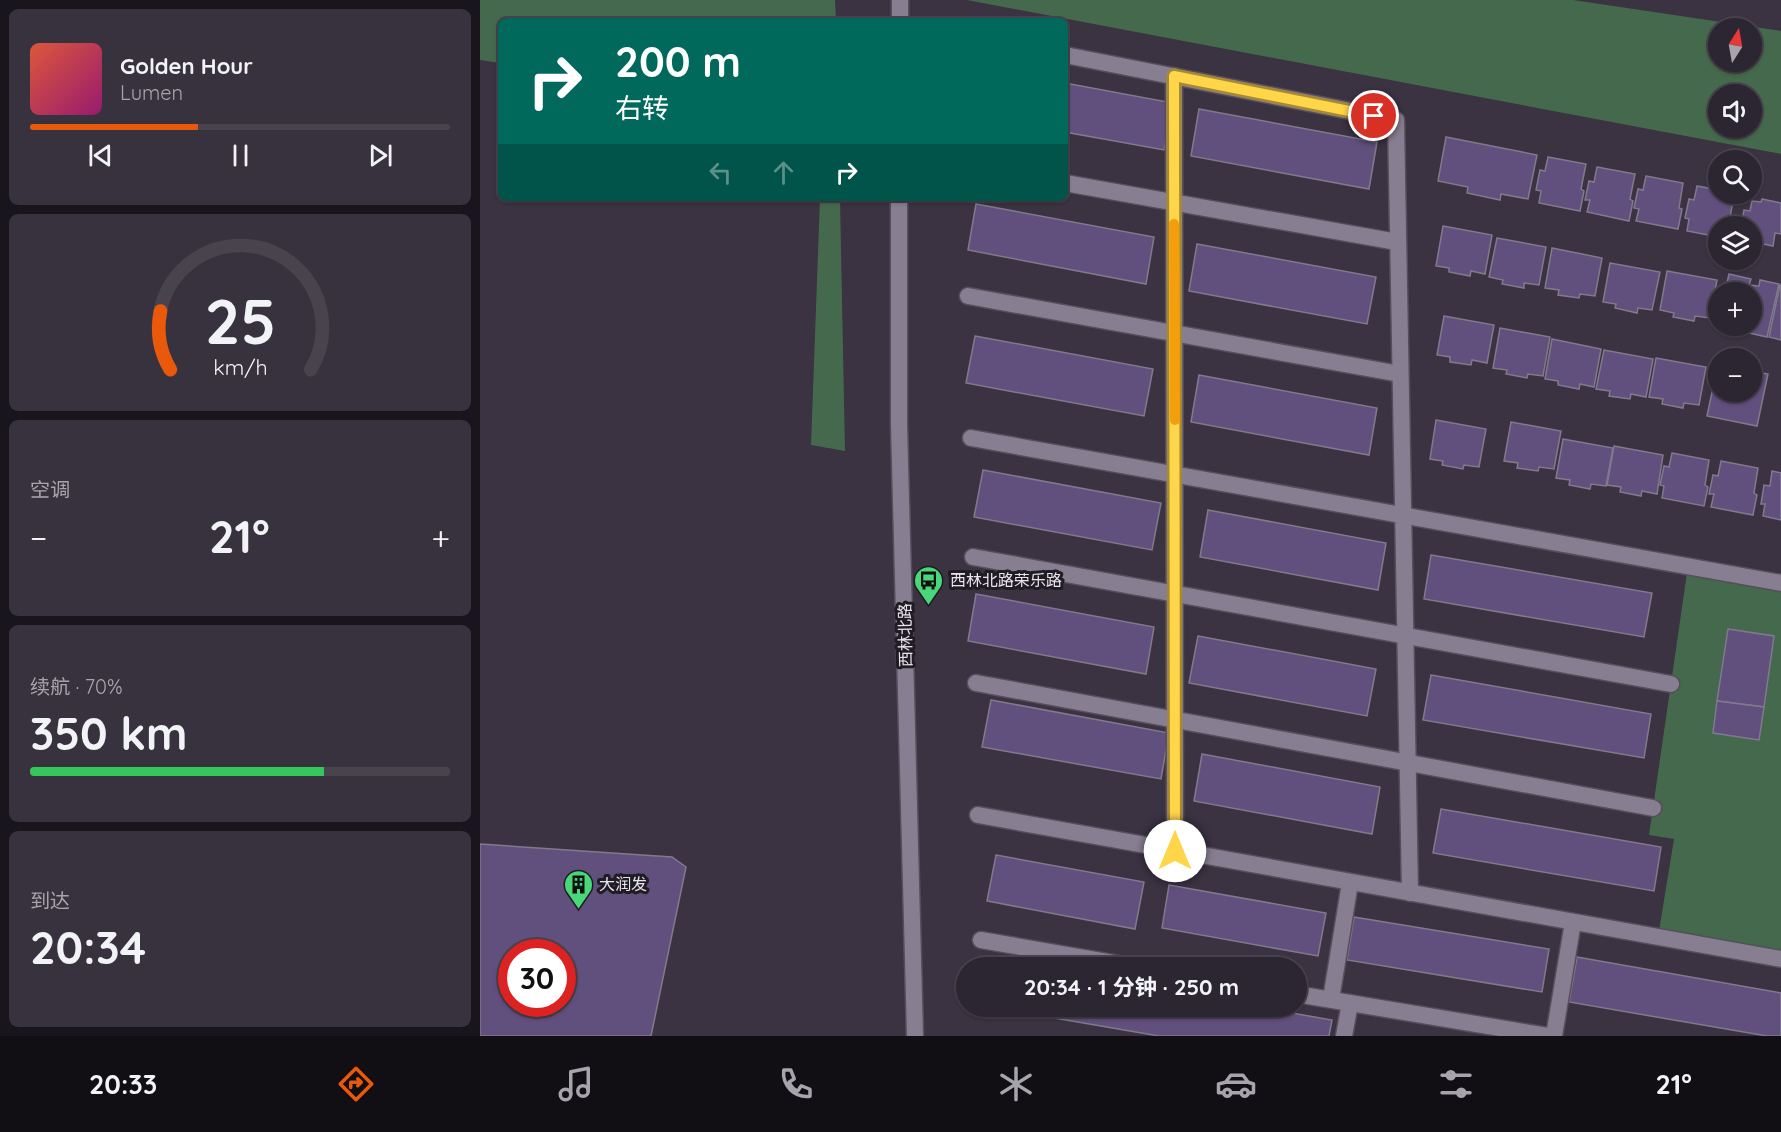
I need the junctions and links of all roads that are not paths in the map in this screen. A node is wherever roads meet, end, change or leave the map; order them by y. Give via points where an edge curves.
1 (900, 0) edge
2 (900, 18) edge
3 (1068, 57) edge
4 (1174, 76) junction
5 (1068, 184) edge
6 (900, 201) edge
7 (1174, 202) junction
8 (1397, 243) junction
9 (968, 296) dead end
10 (1175, 333) junction
11 (1400, 374) junction
12 (971, 438) dead end
13 (1175, 476) junction
14 (1403, 516) junction
15 (973, 557) dead end
16 (1781, 583) edge
17 (1175, 593) junction
18 (1405, 636) junction
19 (976, 683) dead end
20 (1671, 684) dead end
21 (1175, 722) junction
22 (1407, 764) junction
23 (1653, 808) dead end
24 (978, 815) dead end
25 (1175, 851) junction
26 (1350, 883) junction
27 (1410, 893) junction
28 (1574, 922) junction
29 (981, 940) dead end
30 (1079, 957) edge
31 (1781, 959) edge
32 (1307, 995) edge
33 (1331, 999) junction
34 (1350, 1003) junction
35 (915, 1036) edge
36 (1344, 1036) edge
37 (1548, 1036) edge
38 (1554, 1036) edge

1 - 2 street
3 - 4 street
4 - 7 street
4 - 8 street via 1396,120
5 - 7 street
6 - 35 street, 西林北路 via 899,424
7 - 8 street
7 - 10 street
8 - 11 street
9 - 10 street
10 - 11 street
10 - 13 street
11 - 14 street
12 - 13 street
13 - 14 street
13 - 17 street
14 - 16 street
14 - 18 street
15 - 17 street
17 - 18 street
17 - 21 street
18 - 20 street
18 - 22 street
19 - 21 street
21 - 22 street
21 - 25 street
22 - 23 street
22 - 27 street
24 - 25 street
25 - 26 street
26 - 27 street
26 - 33 street
27 - 28 street
28 - 31 street
28 - 38 street
29 - 30 street
32 - 33 street
33 - 34 street
34 - 36 street
34 - 37 street

